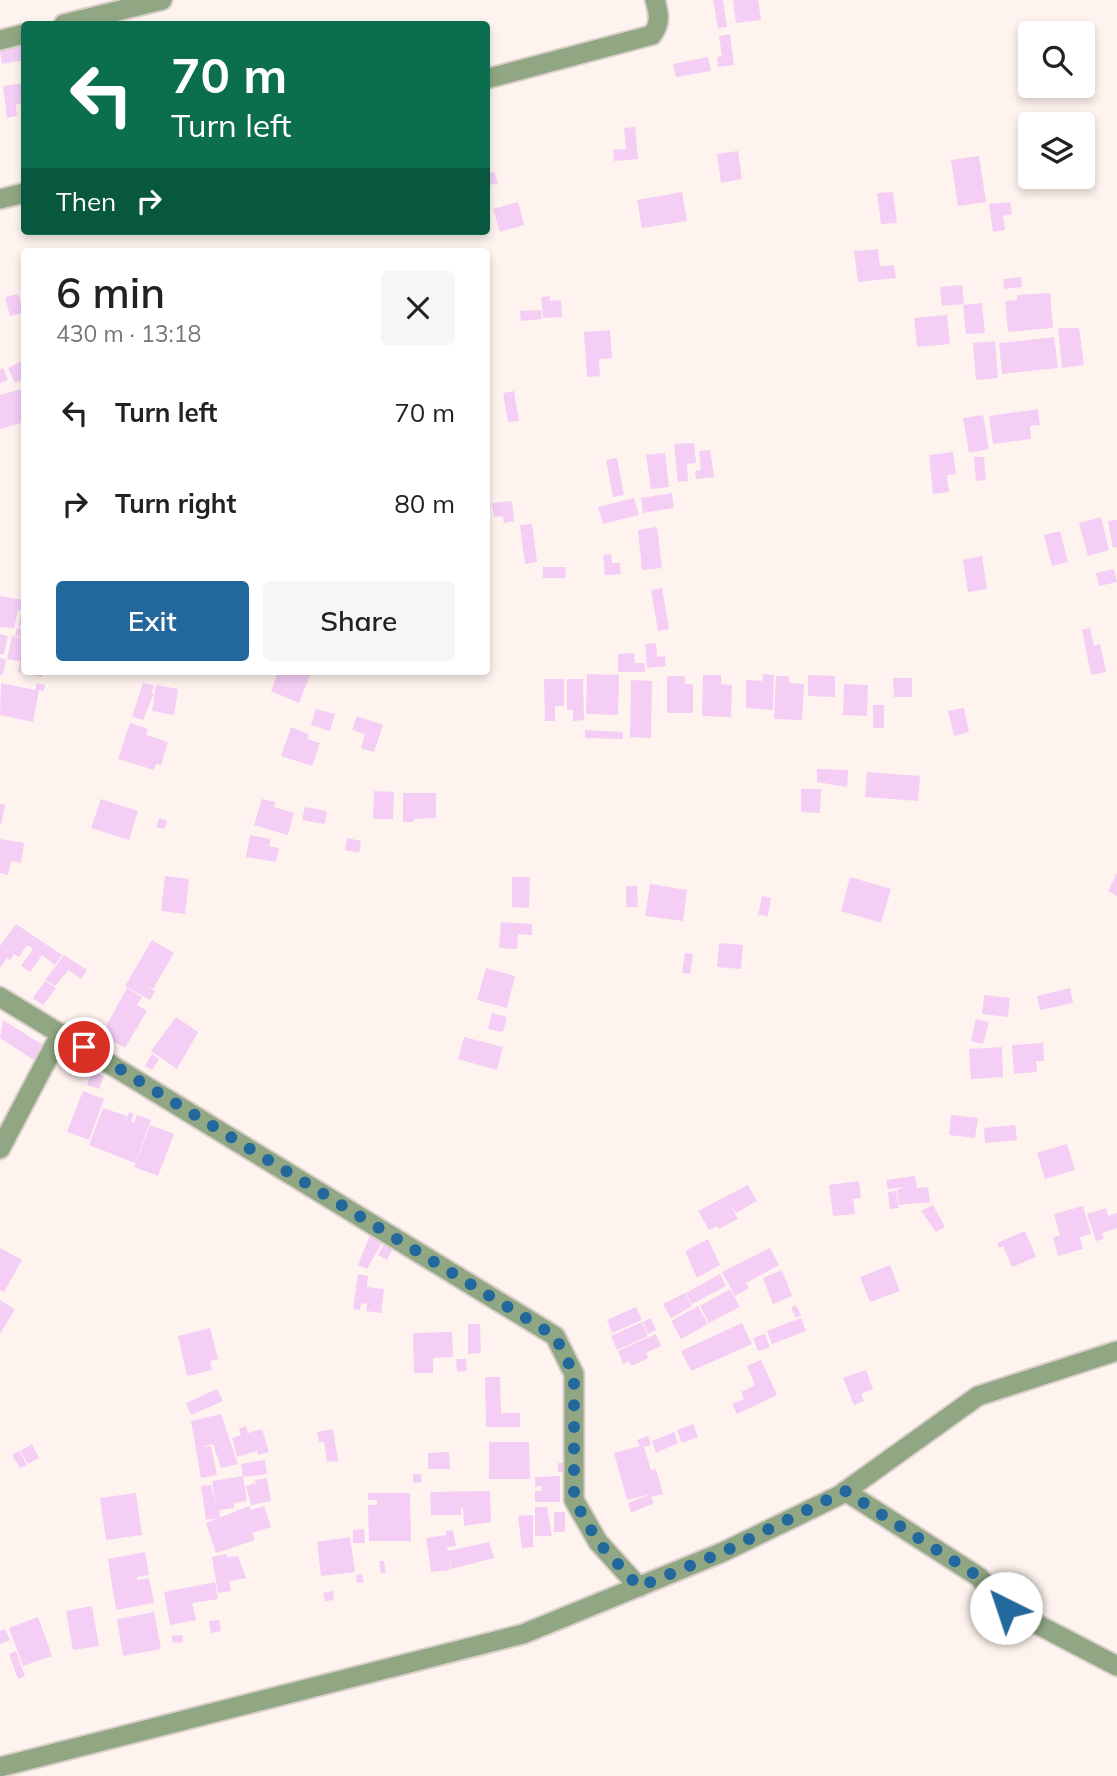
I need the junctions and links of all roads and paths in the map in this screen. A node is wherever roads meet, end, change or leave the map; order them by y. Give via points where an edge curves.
1 (162, 0) edge
2 (654, 0) edge
3 (76, 21) edge
4 (21, 35) edge
5 (0, 40) edge
6 (490, 78) edge
7 (21, 194) edge
8 (0, 199) edge
9 (0, 997) edge
10 (61, 1033) junction
11 (0, 1149) edge
12 (1117, 1351) edge
13 (845, 1491) junction
14 (639, 1587) junction
15 (1117, 1666) edge
16 (0, 1767) edge

1 - 3 street
2 - 6 street via 659,14 652,36
4 - 5 street
7 - 8 street
9 - 10 street
10 - 11 street
10 - 14 street via 555,1336 574,1374 574,1500 598,1542
12 - 13 street via 978,1396
13 - 14 street via 723,1552
13 - 15 street via 979,1577 1006,1608
14 - 16 street via 523,1634

